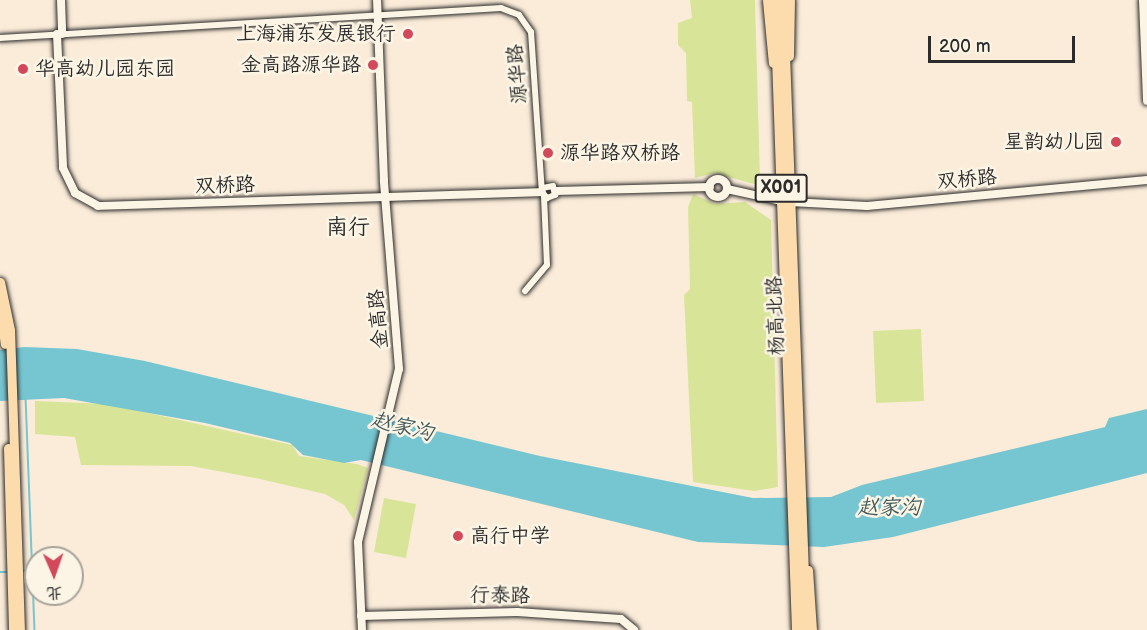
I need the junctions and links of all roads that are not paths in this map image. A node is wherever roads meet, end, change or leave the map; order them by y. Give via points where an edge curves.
1 (61, 0) edge
2 (377, 0) edge
3 (767, 0) edge
4 (1146, 1) edge
5 (781, 4) edge
6 (377, 14) junction
7 (59, 34) junction
8 (0, 38) edge
9 (782, 91) junction
10 (1147, 101) edge
11 (1147, 180) edge
12 (556, 191) junction
13 (543, 192) junction
14 (386, 197) junction
15 (786, 201) junction
16 (0, 282) edge
17 (525, 291) dead end
18 (0, 305) edge
19 (798, 532) junction
20 (14, 577) junction
21 (361, 616) junction
22 (13, 630) edge
23 (20, 630) edge
24 (362, 630) edge
25 (634, 630) edge
26 (792, 630) edge
27 (797, 630) edge
28 (806, 630) edge
29 (812, 630) edge

1 - 7 street, 双桥路
2 - 6 street, 金高路
3 - 9 main road, X001
4 - 10 street
5 - 9 highway, 杨高北路 / X001
5 - 9 main road, X001
6 - 7 street, 源华路
6 - 13 street, 源华路 via 490,7 510,10 526,22 533,43
6 - 14 street, 金高路
7 - 8 street, 源华路
7 - 14 street, 双桥路 via 63,168 75,192 89,203 109,207
9 - 15 highway, 杨高北路 / X001
11 - 15 street, 双桥路 via 867,206
12 - 13 street via 551,185
12 - 13 street via 552,198
12 - 15 street, 双桥路 via 710,187 720,180 727,189
13 - 14 street, 双桥路
13 - 17 street, 源华路 via 547,265
14 - 21 street, 金高路 via 399,352 395,400 360,530 357,566
15 - 19 highway, 杨高北路 / X001
16 - 20 main road via 10,330
18 - 20 main road
19 - 26 main road, X001
19 - 27 highway, 杨高北路 / X001
19 - 28 highway, 杨高北路 / X001
19 - 29 main road, X001
20 - 22 main road
20 - 23 main road
21 - 24 street, 金高路
21 - 25 street, 行泰路 via 538,613 621,619

